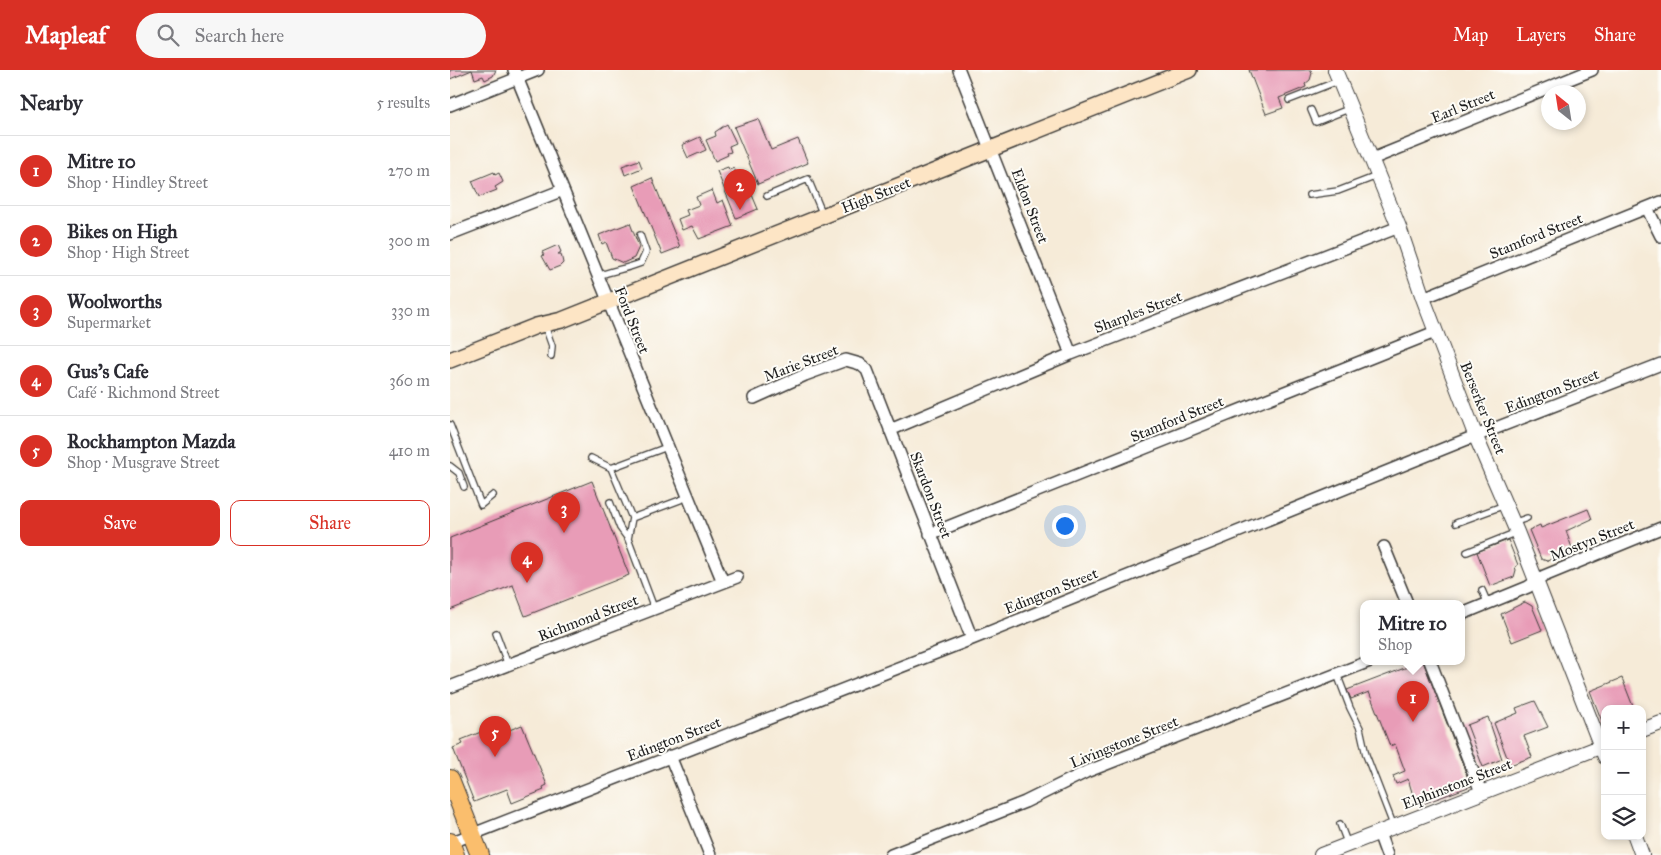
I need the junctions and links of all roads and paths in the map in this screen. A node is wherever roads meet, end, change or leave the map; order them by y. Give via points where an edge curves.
1 (538, 70) edge
2 (959, 70) edge
3 (1189, 70) edge
4 (1592, 70) edge
5 (516, 74) edge
6 (1337, 75) edge
7 (1289, 100) dead end
8 (450, 104) edge
9 (1351, 108) junction
10 (1311, 110) dead end
11 (991, 149) junction
12 (1372, 159) junction
13 (1379, 175) junction
14 (563, 190) junction
15 (1309, 195) dead end
16 (767, 196) dead end
17 (1661, 202) edge
18 (1648, 208) junction
19 (824, 215) junction
20 (1399, 227) junction
21 (450, 234) edge
22 (640, 235) dead end
23 (1661, 236) edge
24 (598, 276) junction
25 (1423, 298) junction
26 (608, 301) junction
27 (546, 327) junction
28 (1435, 332) junction
29 (1071, 354) junction
30 (551, 356) dead end
31 (450, 360) edge
32 (860, 364) joint
33 (1661, 364) edge
34 (450, 369) edge
35 (754, 398) dead end
36 (450, 428) edge
37 (890, 430) junction
38 (1476, 436) junction
39 (667, 447) junction
40 (591, 458) dead end
41 (450, 466) edge
42 (611, 468) junction
43 (471, 478) junction
44 (493, 495) dead end
45 (688, 497) junction
46 (610, 502) dead end
47 (1506, 505) junction
48 (632, 518) junction
49 (1527, 518) dead end
50 (1456, 523) dead end
51 (1515, 528) junction
52 (1661, 528) edge
53 (930, 534) junction
54 (628, 539) junction
55 (1384, 547) dead end
56 (1467, 552) dead end
57 (737, 577) dead end
58 (1536, 581) junction
59 (723, 582) junction
60 (1482, 590) dead end
61 (1406, 600) edge
62 (1488, 604) junction
63 (654, 608) junction
64 (1465, 613) edge
65 (496, 632) dead end
66 (972, 639) junction
67 (508, 665) junction
68 (1360, 665) edge
69 (1432, 665) edge
70 (1337, 674) junction
71 (450, 686) edge
72 (1661, 723) edge
73 (1646, 729) edge
74 (1601, 745) edge
75 (1601, 751) edge
76 (670, 756) junction
77 (450, 779) edge
78 (1481, 792) junction
79 (1340, 824) dead end
80 (1394, 827) junction
81 (1378, 833) junction
82 (472, 834) junction
83 (1636, 840) edge
84 (450, 842) edge
85 (1348, 845) junction
86 (455, 855) edge
87 (480, 855) edge
88 (710, 855) edge
89 (891, 855) edge
90 (1321, 855) edge
91 (1387, 855) edge
92 (1642, 855) edge

1 - 5 street
2 - 11 street, Eldon Street
3 - 11 main road, High Street
4 - 12 street, Earl Street
5 - 8 street
5 - 14 street, Ford Street
6 - 7 lane
6 - 9 street, Berserker Street
9 - 10 lane via 1316,122
9 - 12 street, Berserker Street
11 - 19 main road, High Street
11 - 29 street, Eldon Street
12 - 13 street, Berserker Street
13 - 15 lane via 1338,191
13 - 20 street, Berserker Street
14 - 21 street
14 - 24 street, Ford Street
16 - 19 lane via 808,179
17 - 18 street, Stamford Street
18 - 23 street
18 - 25 street, Stamford Street
19 - 26 main road, High Street
20 - 25 street, Berserker Street
20 - 29 street, Sharples Street
22 - 24 lane via 646,252 640,263
24 - 26 street, Ford Street
25 - 28 street, Berserker Street
26 - 27 main road, High Street
26 - 39 street, Ford Street
27 - 30 lane via 552,346
27 - 31 main road, High Street
27 - 34 main road, High Street
28 - 38 street, Berserker Street
28 - 53 street, Stamford Street
29 - 37 street, Sharples Street
32 - 35 street, Marie Street via 846,360
32 - 37 street, Skardon Street via 867,370
33 - 38 street, Edington Street
36 - 43 lane
37 - 53 street, Skardon Street
38 - 47 street, Berserker Street
38 - 66 street, Edington Street
39 - 42 lane
39 - 45 street, Ford Street
40 - 42 lane
41 - 43 lane via 459,473 464,486
42 - 48 lane
43 - 44 lane via 481,505
45 - 48 lane
45 - 59 street, Ford Street
46 - 54 lane
47 - 50 lane
47 - 51 street, Berserker Street
48 - 54 lane
49 - 51 lane
51 - 56 lane
51 - 58 street, Berserker Street
52 - 58 street, Mostyn Street
53 - 66 street, Skardon Street
54 - 63 lane
55 - 61 street
57 - 59 street, Richmond Street
58 - 62 street
58 - 74 street, Berserker Street
59 - 63 street, Richmond Street
60 - 62 lane
62 - 64 street
63 - 67 street, Richmond Street
65 - 67 lane
66 - 76 street, Edington Street
67 - 71 street, Richmond Street
68 - 70 street, Livingstone Street
69 - 78 street
70 - 80 lane via 1360,728 1366,755
70 - 89 street, Livingstone Street via 1086,772 1025,802
72 - 73 street
75 - 78 street, Elphinstone Street
76 - 82 street, Edington Street
76 - 88 street
77 - 82 main road
78 - 80 street, Elphinstone Street
79 - 85 lane
80 - 81 street, Elphinstone Street
81 - 85 street, Elphinstone Street
81 - 91 street
82 - 84 street, Edington Street
82 - 87 main road
83 - 92 street
84 - 86 main road
85 - 90 street, Elphinstone Street

